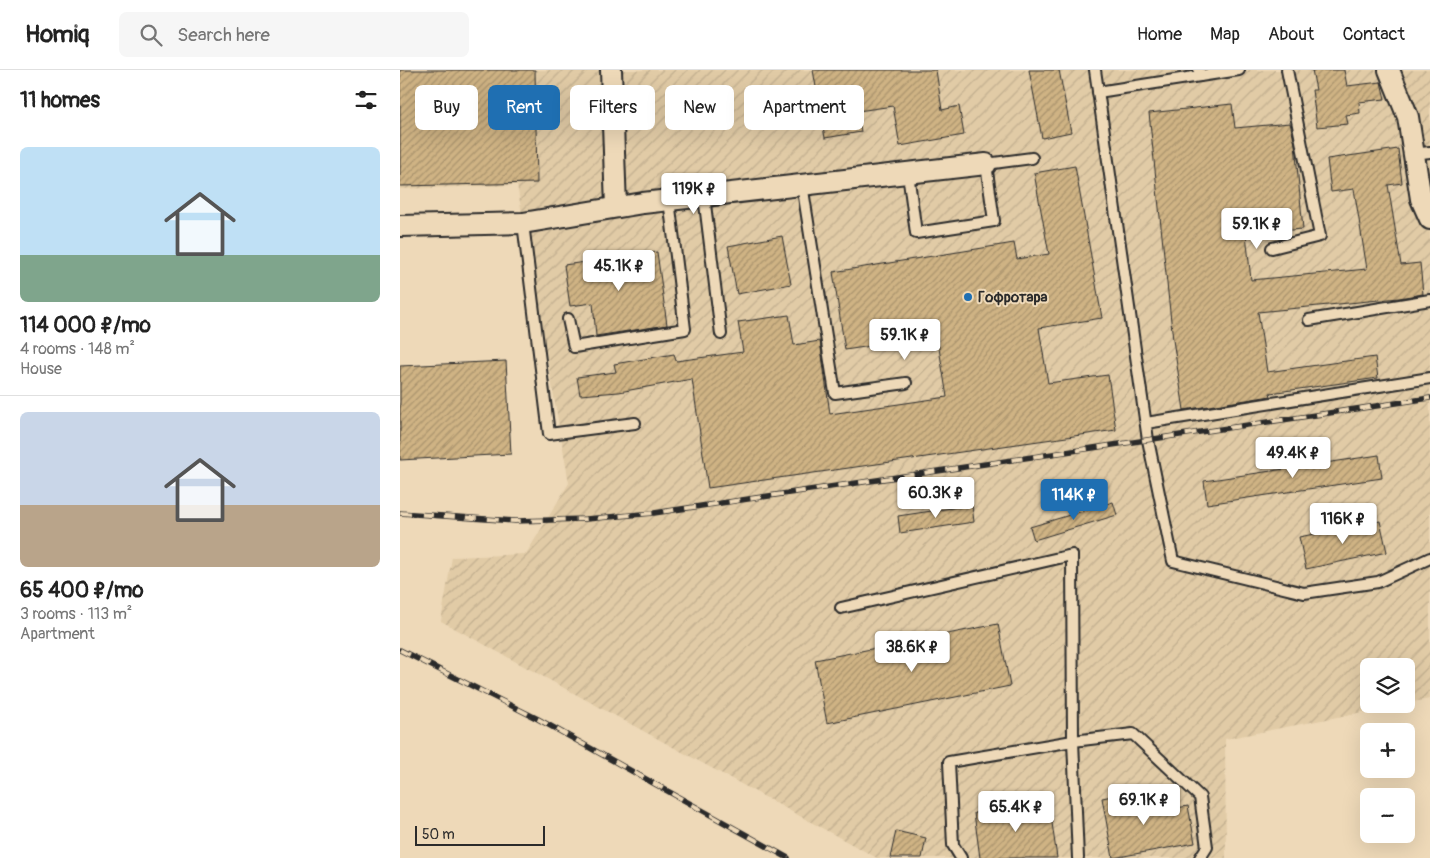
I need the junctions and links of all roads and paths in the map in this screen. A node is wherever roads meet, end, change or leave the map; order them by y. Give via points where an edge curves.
1 (611, 70) edge
2 (1095, 70) edge
3 (1239, 70) edge
4 (1286, 70) edge
5 (1389, 70) edge
6 (1199, 73) edge
7 (1098, 92) junction
8 (1422, 153) edge
9 (1032, 158) dead end
10 (986, 164) junction
11 (908, 172) junction
12 (802, 184) junction
13 (704, 196) junction
14 (669, 200) junction
15 (616, 207) junction
16 (1430, 219) edge
17 (524, 223) junction
18 (400, 226) edge
19 (1272, 248) dead end
20 (1430, 300) edge
21 (568, 318) dead end
22 (1309, 320) dead end
23 (721, 334) dead end
24 (1430, 378) edge
25 (906, 383) dead end
26 (635, 423) dead end
27 (1146, 423) junction
28 (1430, 558) edge
29 (841, 608) dead end
30 (1073, 741) junction
31 (960, 858) edge
32 (1078, 858) edge
33 (1200, 858) edge

1 - 15 street
2 - 7 lane
3 - 6 lane
4 - 19 lane via 1320,236
5 - 8 street
6 - 7 lane
7 - 27 lane
8 - 16 street via 1421,198
9 - 10 lane
10 - 11 street
10 - 11 lane via 994,221 916,233
11 - 12 street
12 - 13 street
12 - 25 lane via 835,393
13 - 14 street
13 - 23 lane
14 - 15 street
14 - 21 lane via 685,329 574,347
15 - 17 street
17 - 18 street
17 - 26 lane via 548,434
20 - 22 lane
24 - 27 lane
27 - 28 lane via 1173,561 1304,593 1378,582
29 - 30 lane via 1072,555
30 - 31 lane via 949,762 953,845
30 - 32 lane
30 - 33 lane via 1133,734 1200,797 1207,847

